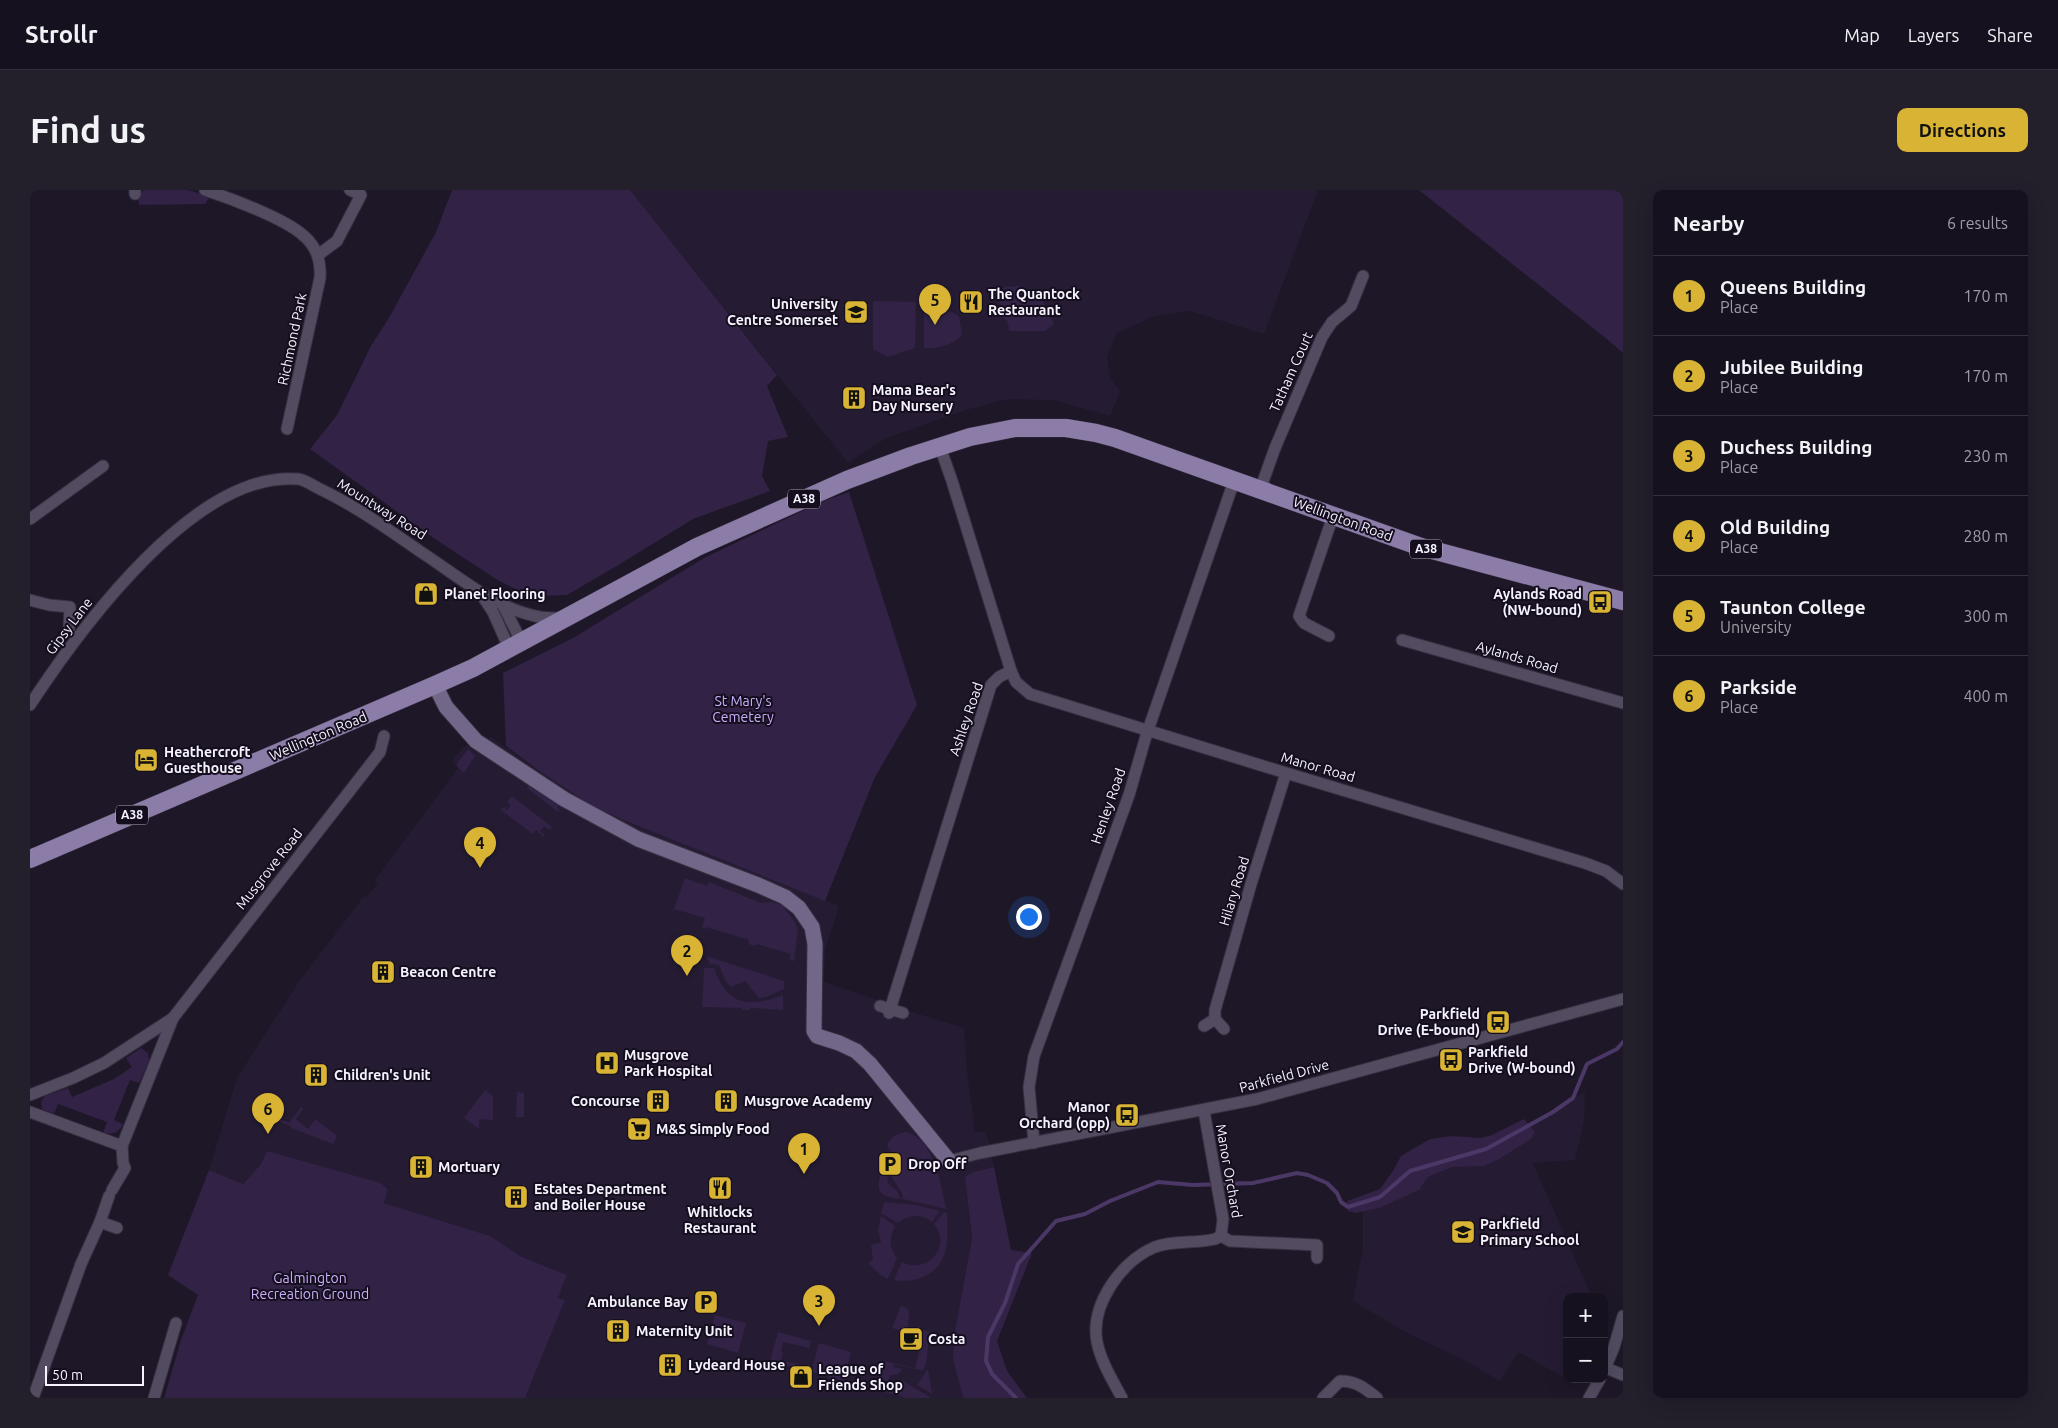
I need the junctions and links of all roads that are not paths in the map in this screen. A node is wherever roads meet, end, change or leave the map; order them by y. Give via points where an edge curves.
1 (205, 190) edge
2 (350, 190) edge
3 (318, 255) junction
4 (1364, 276) dead end
5 (288, 429) dead end
6 (940, 447) junction
7 (103, 466) dead end
8 (1234, 480) junction
9 (1260, 490) junction
10 (1333, 516) junction
11 (30, 519) edge
12 (116, 590) joint
13 (480, 592) junction
14 (30, 600) edge
15 (1623, 601) edge
16 (503, 605) junction
17 (563, 618) junction
18 (69, 628) dead end
19 (1329, 636) dead end
20 (1402, 640) dead end
21 (515, 644) junction
22 (1011, 672) junction
23 (435, 685) junction
24 (1623, 703) edge
25 (30, 705) edge
26 (1148, 731) junction
27 (384, 736) dead end
28 (1286, 773) junction
29 (30, 858) edge
30 (1623, 884) edge
31 (1623, 999) edge
32 (903, 1013) dead end
33 (173, 1018) junction
34 (1215, 1019) junction
35 (1204, 1026) dead end
36 (1224, 1029) dead end
37 (30, 1095) edge
38 (1204, 1111) junction
39 (30, 1112) edge
40 (1034, 1143) junction
41 (122, 1146) junction
42 (948, 1161) joint
43 (100, 1222) junction
44 (117, 1228) dead end
45 (1221, 1236) junction
46 (1317, 1258) dead end
47 (1623, 1316) edge
48 (176, 1323) dead end
49 (1608, 1360) edge
50 (1608, 1370) edge
51 (1623, 1375) edge
52 (1598, 1383) edge
53 (33, 1398) edge
54 (154, 1398) edge
55 (1122, 1398) edge
56 (1323, 1398) edge
57 (1377, 1398) edge
58 (1590, 1398) edge

1 - 3 street via 282,221 305,236
2 - 3 street via 361,195 337,241
3 - 5 street, Richmond Park via 320,278
4 - 9 street, Tatham Court via 1351,306 1332,322 1322,337
6 - 8 main road, Wellington Road / A38 via 1015,428 1066,428 1115,438
6 - 17 main road, A38 via 847,480 698,546
6 - 22 street
7 - 11 street
8 - 9 main road, Wellington Road / A38
8 - 26 street, Henley Road
9 - 10 main road, Wellington Road / A38
10 - 15 main road, Wellington Road / A38 via 1421,547
10 - 19 street via 1299,616
12 - 13 street, Mountway Road via 177,530 213,503 262,483 300,480 351,504
12 - 25 street, Gipsy Lane
13 - 16 street, Mountway Road
13 - 21 street, Mountway Road
14 - 18 street via 49,606 70,607
16 - 17 street, Mountway Road via 539,617
16 - 21 street
17 - 21 main road, A38
20 - 24 street, Aylands Road
21 - 23 main road, A38
22 - 26 street, Manor Road via 1016,682 1030,694
22 - 32 street, Ashley Road via 991,685 886,1009
23 - 29 main road, Wellington Road / A38
23 - 42 street via 446,708 476,741 564,799 638,839 758,885 785,897 799,908 812,927 815,944 814,1031 821,1038 856,1051 870,1064
26 - 28 street, Manor Road
26 - 40 street, Henley Road via 1123,812 1034,1056 1029,1087
27 - 33 street, Musgrove Road via 380,752
28 - 30 street, Manor Road via 1585,863 1606,871
28 - 34 street, Hilary Road via 1251,884
31 - 38 street, Parkfield Drive
33 - 37 street, Musgrove Road via 104,1063
33 - 41 street, Musgrove Road
34 - 35 street
34 - 36 street
38 - 40 street, Parkfield Drive
38 - 45 street, Manor Orchard via 1223,1219
39 - 41 street
40 - 42 street, Parkfield Drive
41 - 43 street, Musgrove Road via 125,1168
43 - 44 street
43 - 53 street, Musgrove Road
45 - 46 street, Manor Orchard via 1236,1242 1317,1245
45 - 55 street, Manor Orchard via 1206,1242 1167,1244 1144,1252 1124,1269 1107,1293 1098,1318 1097,1342
47 - 49 street
48 - 54 street
50 - 51 street
52 - 58 street
56 - 57 street via 1340,1381 1349,1381 1363,1386

